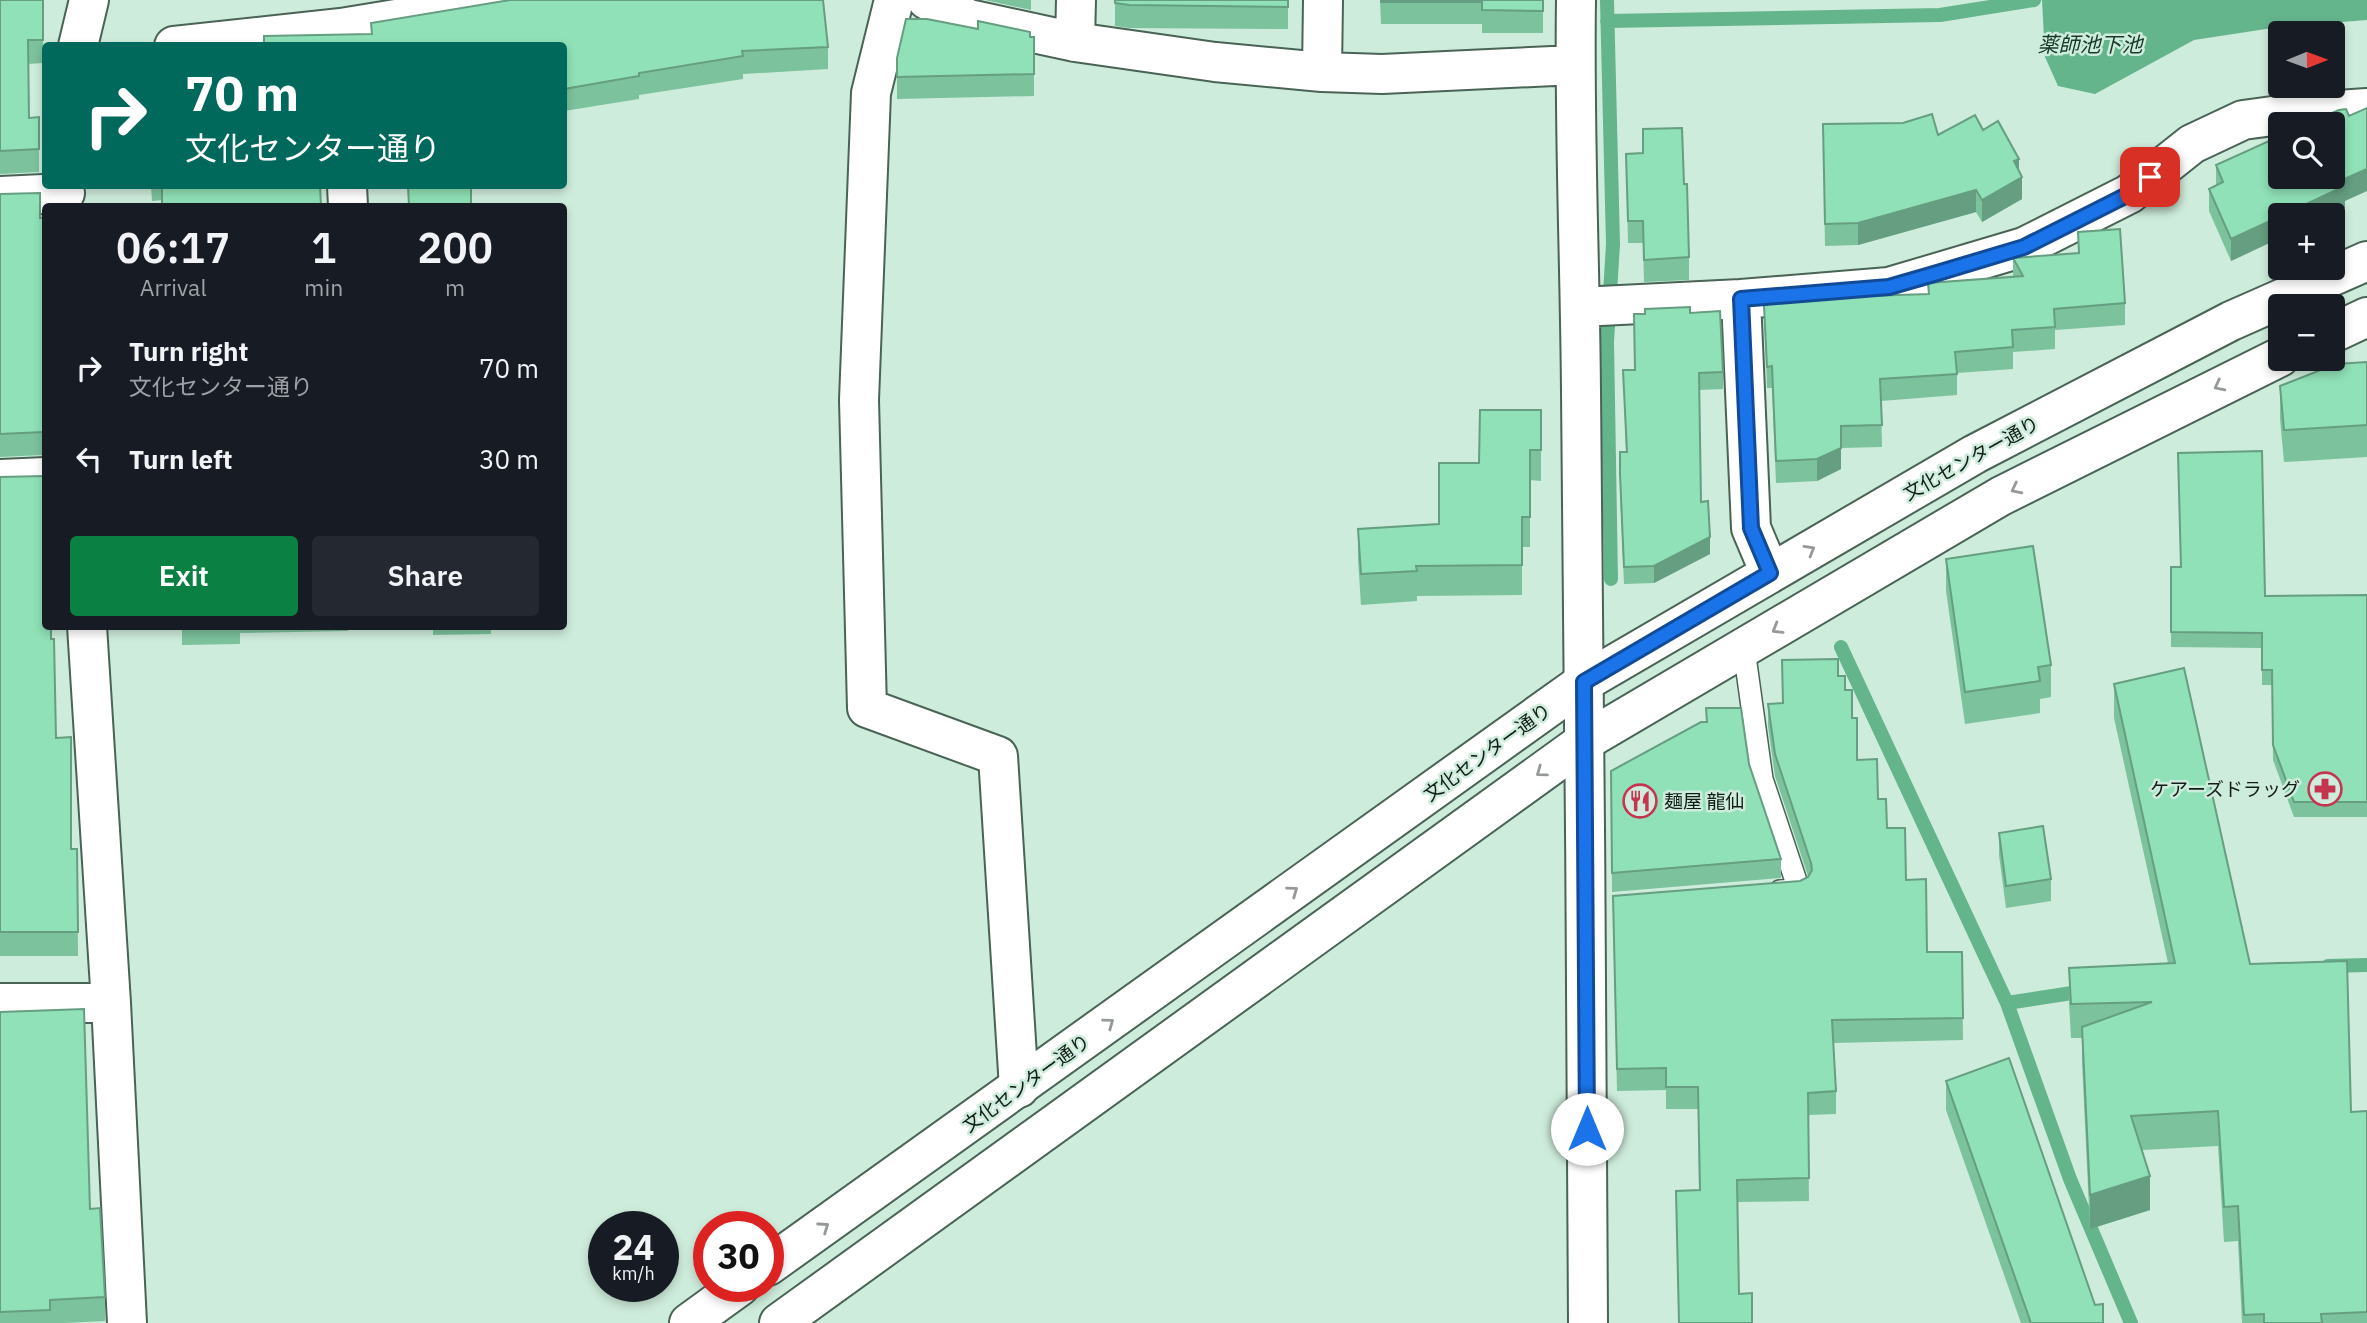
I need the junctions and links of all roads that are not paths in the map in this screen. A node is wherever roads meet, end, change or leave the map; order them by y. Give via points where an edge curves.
1 (89, 0) edge
2 (512, 0) edge
3 (894, 0) edge
4 (927, 0) edge
5 (1076, 0) edge
6 (1323, 0) edge
7 (1576, 0) edge
8 (341, 37) edge
9 (79, 42) edge
10 (248, 42) edge
11 (1075, 42) junction
12 (1574, 65) junction
13 (1322, 72) junction
14 (2367, 108) edge
15 (65, 195) edge
16 (0, 196) edge
17 (2367, 261) edge
18 (1741, 299) junction
19 (1602, 306) junction
20 (2367, 317) edge
21 (2345, 327) edge
22 (2268, 363) edge
23 (42, 477) edge
24 (0, 479) edge
25 (1770, 573) junction
26 (87, 630) edge
27 (1744, 649) junction
28 (1584, 682) junction
29 (1585, 741) junction
30 (1759, 893) edge
31 (0, 1003) edge
32 (111, 1003) junction
33 (1019, 1088) junction
34 (784, 1255) edge
35 (718, 1302) edge
36 (127, 1323) edge
37 (689, 1323) edge
38 (779, 1323) edge
39 (1588, 1323) edge

1 - 9 street
2 - 8 street
3 - 33 street via 871,93 859,400 867,708 998,757
4 - 11 street via 969,19
5 - 11 street
6 - 13 street
7 - 12 street
8 - 10 street
11 - 13 street
12 - 13 street via 1382,74
12 - 19 street
14 - 18 street via 2243,120 2192,144 2129,194 2024,247 1889,287
15 - 16 street
25 -> 17 street, 文化センター通り via 1975,454 2231,321
18 - 19 street
18 - 25 street via 1751,528
19 - 28 street
20 - 21 street
22 -> 27 street via 2001,496
23 - 24 street
25 - 28 street, 文化センター通り
26 - 32 street
27 - 29 street
27 - 30 lane via 1762,779 1799,890
28 - 29 street
33 -> 28 street, 文化センター通り
29 -> 38 street
29 - 39 street via 1593,907
31 - 32 street
32 - 36 street
34 -> 33 street, 文化センター通り
35 - 37 street

